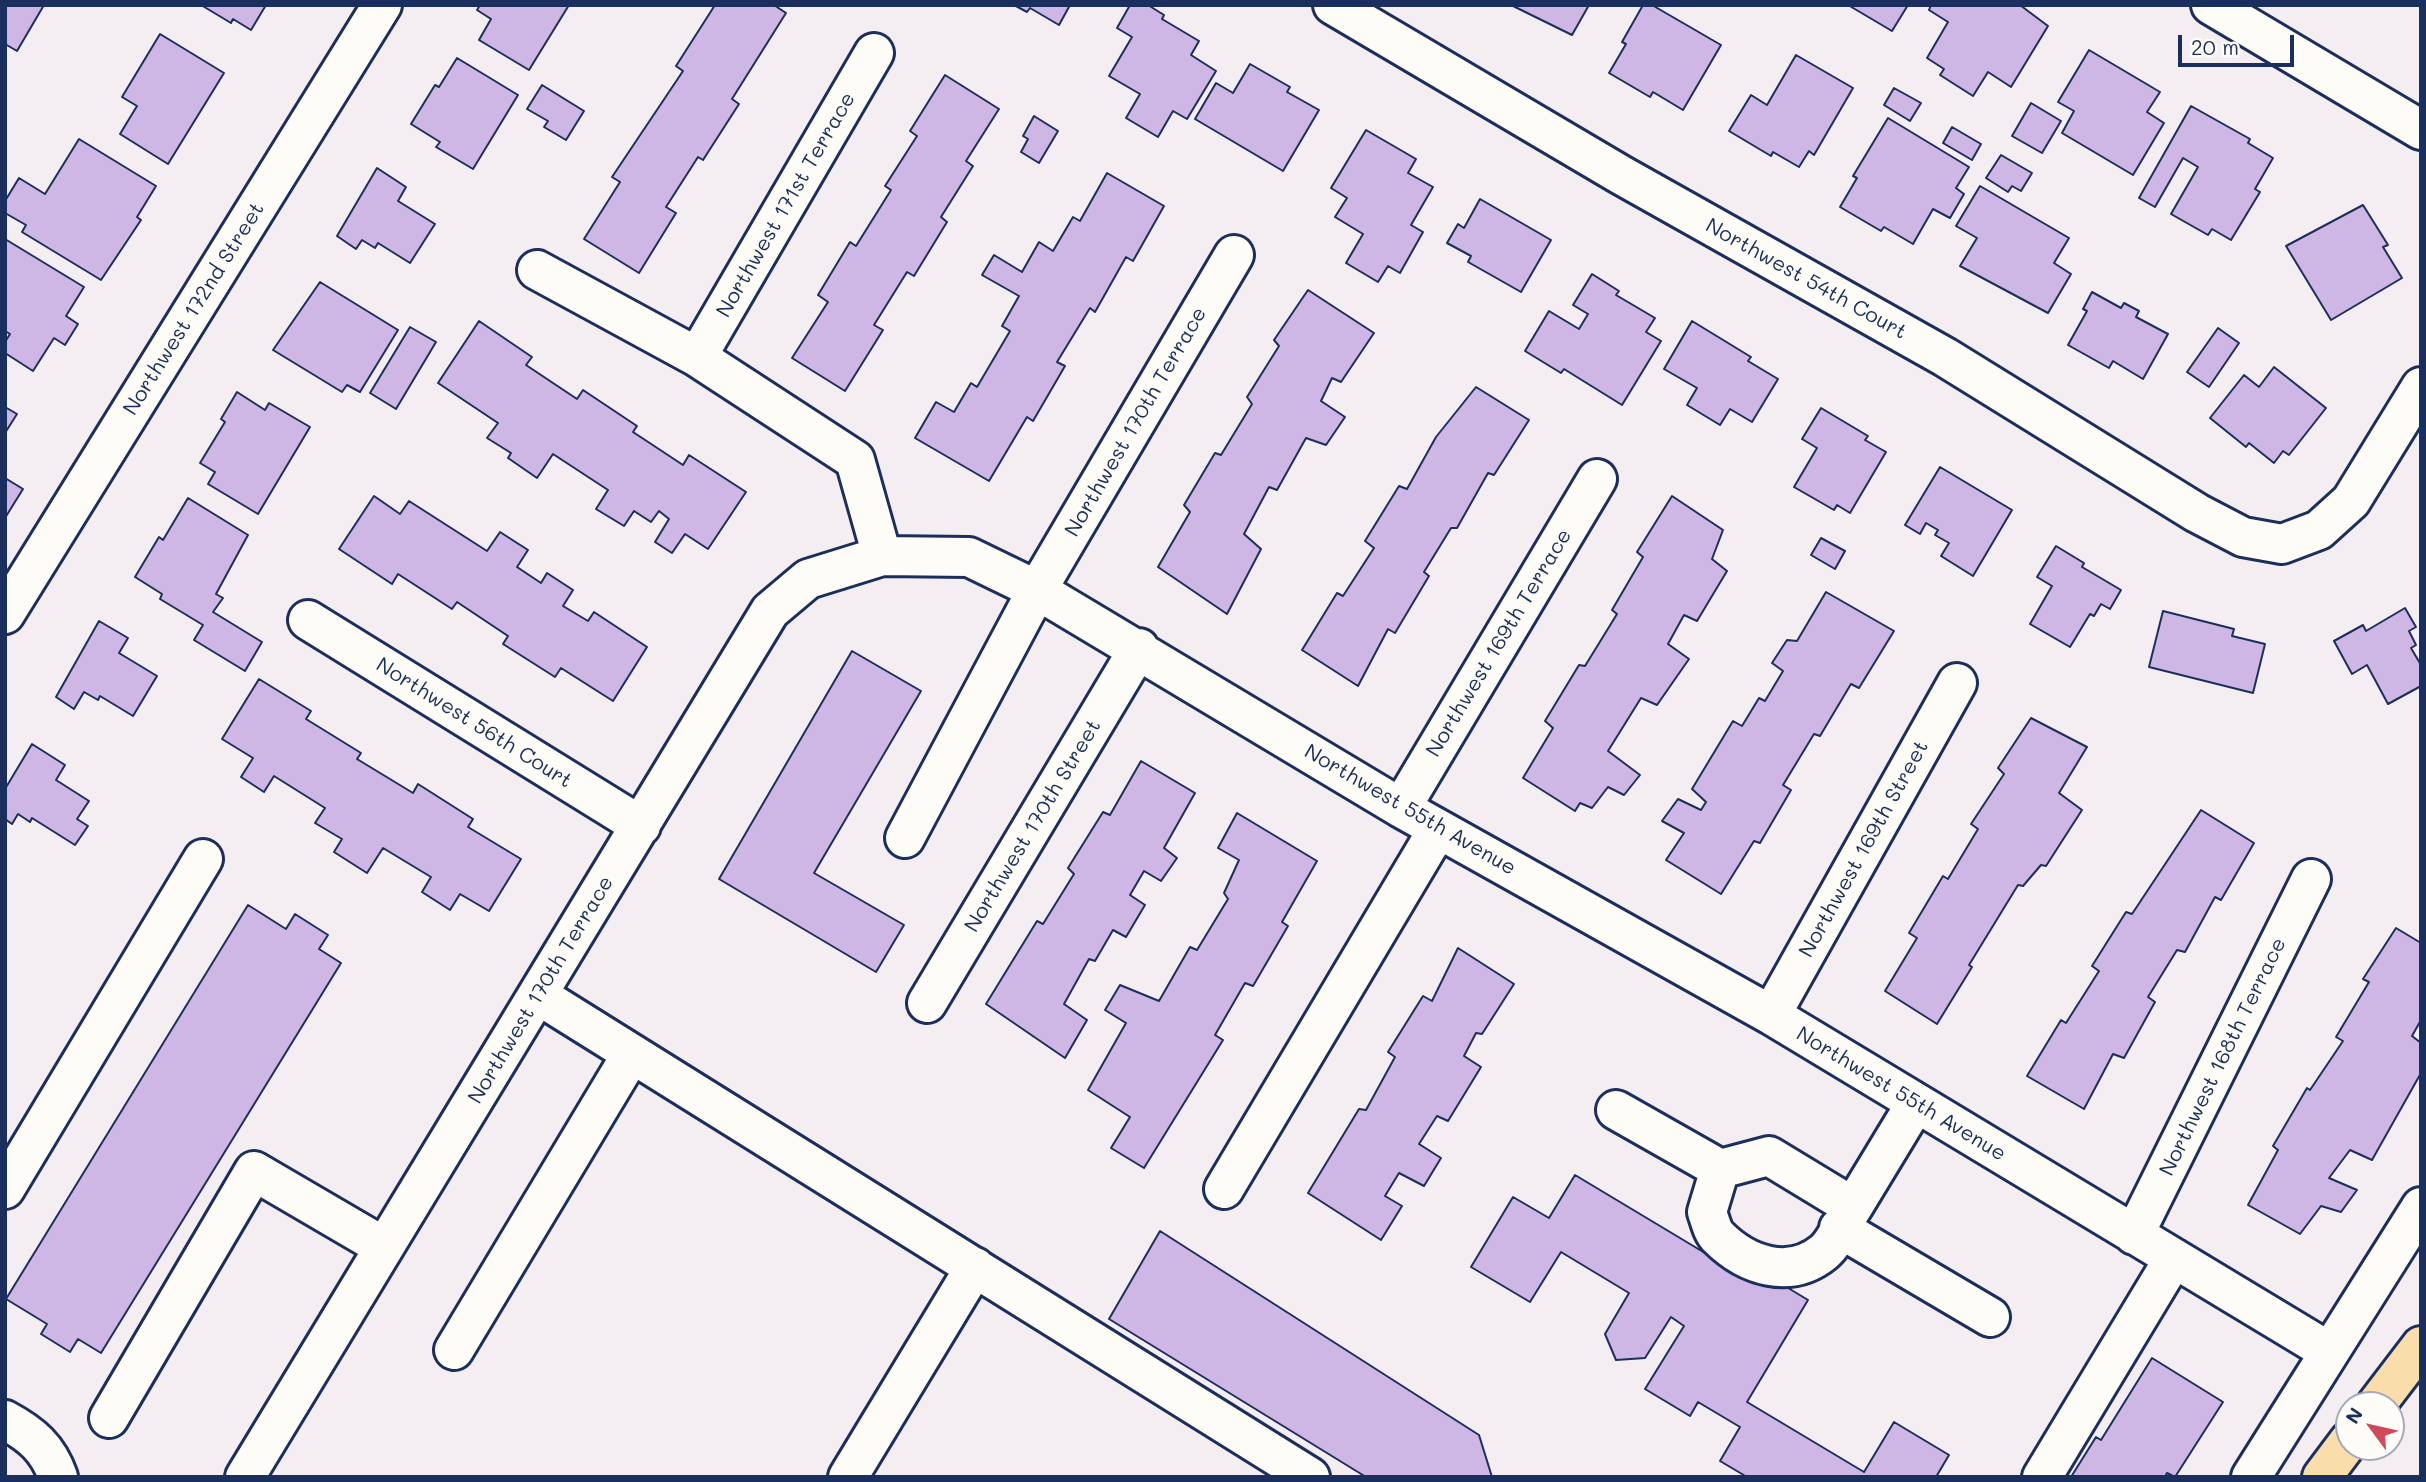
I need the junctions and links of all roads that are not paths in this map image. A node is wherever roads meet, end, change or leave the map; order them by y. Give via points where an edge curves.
1 (382, 5) edge
2 (1333, 5) edge
3 (2211, 5) edge
4 (874, 54) dead end
5 (2421, 130) edge
6 (1234, 255) dead end
7 (537, 270) dead end
8 (697, 356) junction
9 (2421, 387) edge
10 (1597, 479) dead end
11 (882, 556) junction
12 (1037, 590) junction
13 (5, 614) edge
14 (308, 620) dead end
15 (1139, 648) junction
16 (1957, 682) dead end
17 (1401, 808) junction
18 (641, 826) junction
19 (1438, 829) junction
20 (905, 838) dead end
21 (203, 859) dead end
22 (2311, 879) dead end
23 (538, 995) junction
24 (927, 1003) dead end
25 (1771, 1016) junction
26 (631, 1055) junction
27 (1916, 1103) junction
28 (1616, 1110) dead end
29 (1720, 1169) junction
30 (5, 1189) edge
31 (1224, 1189) dead end
32 (2421, 1207) edge
33 (1846, 1218) junction
34 (2134, 1235) junction
35 (384, 1247) junction
36 (2175, 1258) junction
37 (975, 1267) junction
38 (1990, 1317) dead end
39 (2421, 1346) edge
40 (454, 1350) dead end
41 (2328, 1351) junction
42 (2387, 1391) edge
43 (109, 1418) dead end
44 (5, 1419) edge
45 (2335, 1460) edge
46 (58, 1477) edge
47 (245, 1477) edge
48 (848, 1477) edge
49 (1310, 1477) edge
50 (2042, 1477) edge
51 (2251, 1477) edge
52 (2322, 1477) edge

1 - 13 street, Northwest 172nd Street
2 - 9 street, Northwest 54th Court via 1620,175 1945,358 2197,513 2244,537 2282,544 2319,530 2351,501
3 - 5 street
4 - 8 street, Northwest 171st Terrace
6 - 12 street, Northwest 170th Terrace
7 - 8 street
8 - 11 street via 855,460
10 - 17 street, Northwest 169th Terrace
11 - 12 street, Northwest 55th Avenue via 969,556
11 - 18 street, Northwest 170th Terrace via 808,579 770,611
12 - 15 street, Northwest 55th Avenue
12 - 20 street, Northwest 170th Terrace
14 - 18 street, Northwest 56th Court
15 - 17 street, Northwest 55th Avenue
15 - 24 street, Northwest 170th Street
16 - 25 street, Northwest 169th Street
17 - 19 street, Northwest 55th Avenue
18 - 23 street, Northwest 170th Terrace
19 - 25 street, Northwest 55th Avenue
19 - 31 street
21 - 30 street
22 - 34 street, Northwest 168th Terrace
23 - 26 street
23 - 35 street, Northwest 170th Terrace
25 - 27 street, Northwest 55th Avenue
26 - 37 street
26 - 40 street
27 - 33 street
27 - 34 street, Northwest 55th Avenue
28 - 29 street
29 - 33 street via 1769,1156
29 - 33 street via 1707,1212 1716,1235 1743,1256 1772,1268 1800,1268 1826,1251
32 - 41 street
33 - 38 street
34 - 36 street, Northwest 55th Avenue
35 - 43 street via 254,1171
35 - 47 street, Northwest 170th Terrace
36 - 41 street, Northwest 55th Avenue
36 - 50 street
37 - 48 street
37 - 49 street
39 - 42 highway
41 - 51 street
44 - 46 street via 33,1436 52,1460
45 - 52 highway

